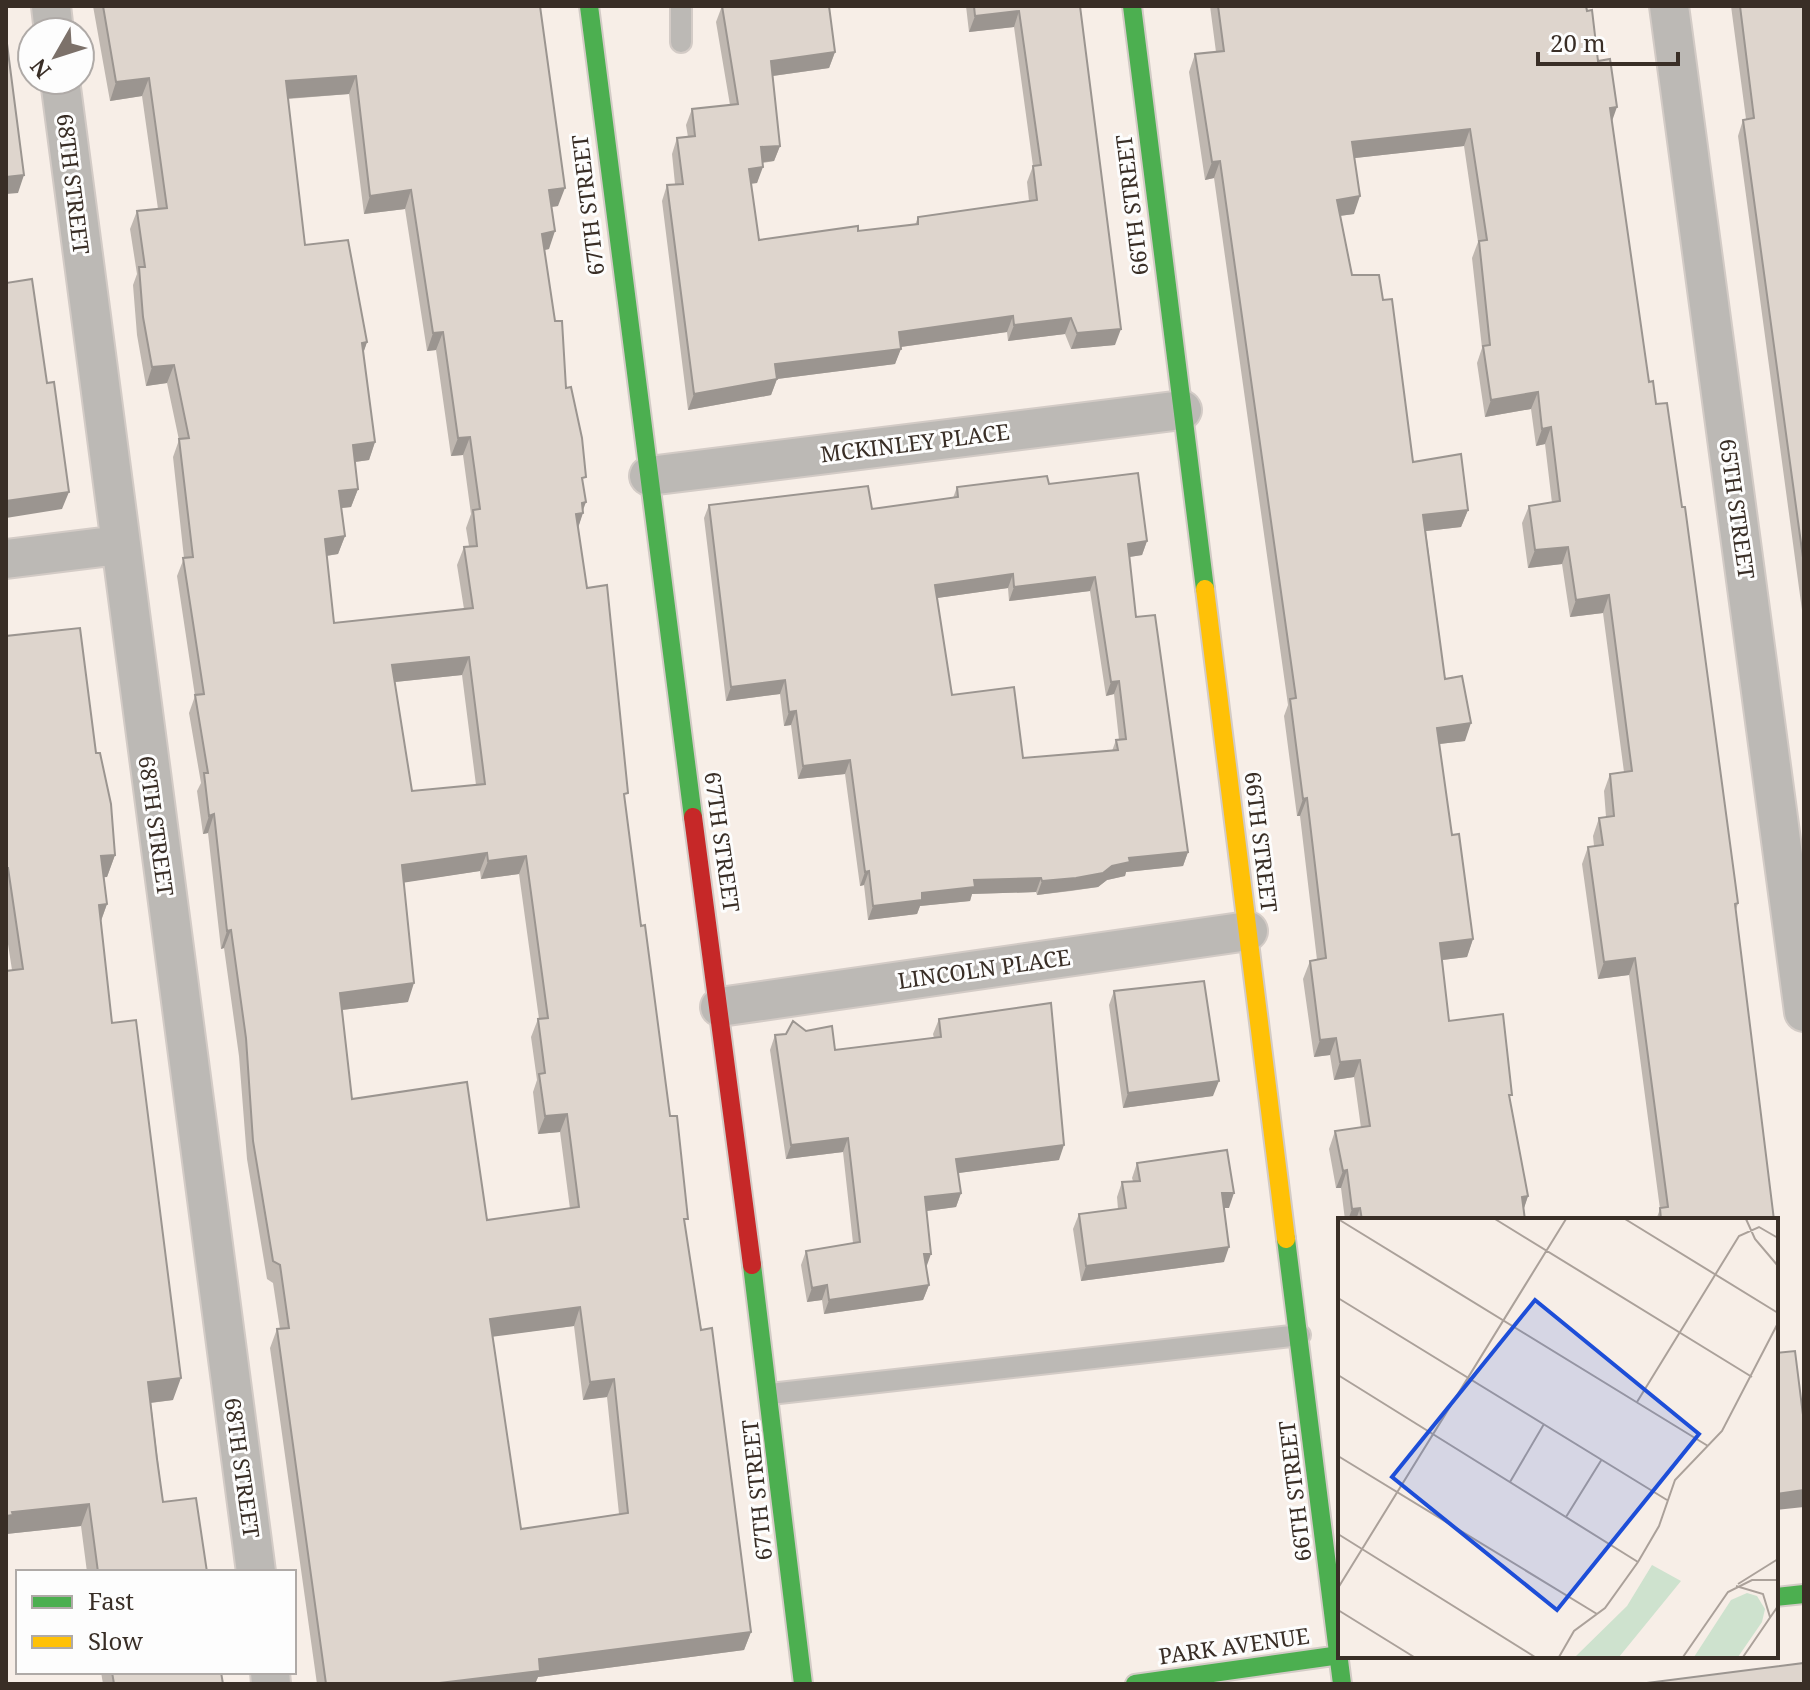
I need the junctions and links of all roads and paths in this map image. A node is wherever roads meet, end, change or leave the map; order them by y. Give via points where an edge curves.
1 (589, 6) edge
2 (681, 6) edge
3 (1132, 6) edge
4 (1669, 6) edge
5 (681, 42) dead end
6 (62, 96) edge
7 (1182, 410) junction
8 (649, 476) junction
9 (119, 545) junction
10 (6, 559) edge
11 (1248, 931) junction
12 (720, 1007) junction
13 (1804, 1012) edge
14 (1300, 1335) junction
15 (770, 1394) junction
16 (256, 1570) edge
17 (1804, 1594) edge
18 (1778, 1597) edge
19 (1338, 1647) edge
20 (1338, 1655) edge
21 (1339, 1658) edge
22 (803, 1684) edge
23 (1135, 1684) edge
24 (1342, 1684) edge

1 - 8 street, 67TH STREET
2 - 5 lane
3 - 7 street, 66TH STREET
4 - 13 street, 65TH STREET
6 - 9 street, 68TH STREET
7 - 8 street, MCKINLEY PLACE
7 - 11 street, 66TH STREET
8 - 12 street, 67TH STREET
9 - 10 street
9 - 16 street, 68TH STREET
11 - 12 street, LINCOLN PLACE
11 - 14 street, 66TH STREET
12 - 15 street, 67TH STREET
14 - 15 lane
14 - 19 street, 66TH STREET
15 - 22 street, 67TH STREET
17 - 18 street
20 - 23 street, PARK AVENUE
21 - 24 street, 66TH STREET

